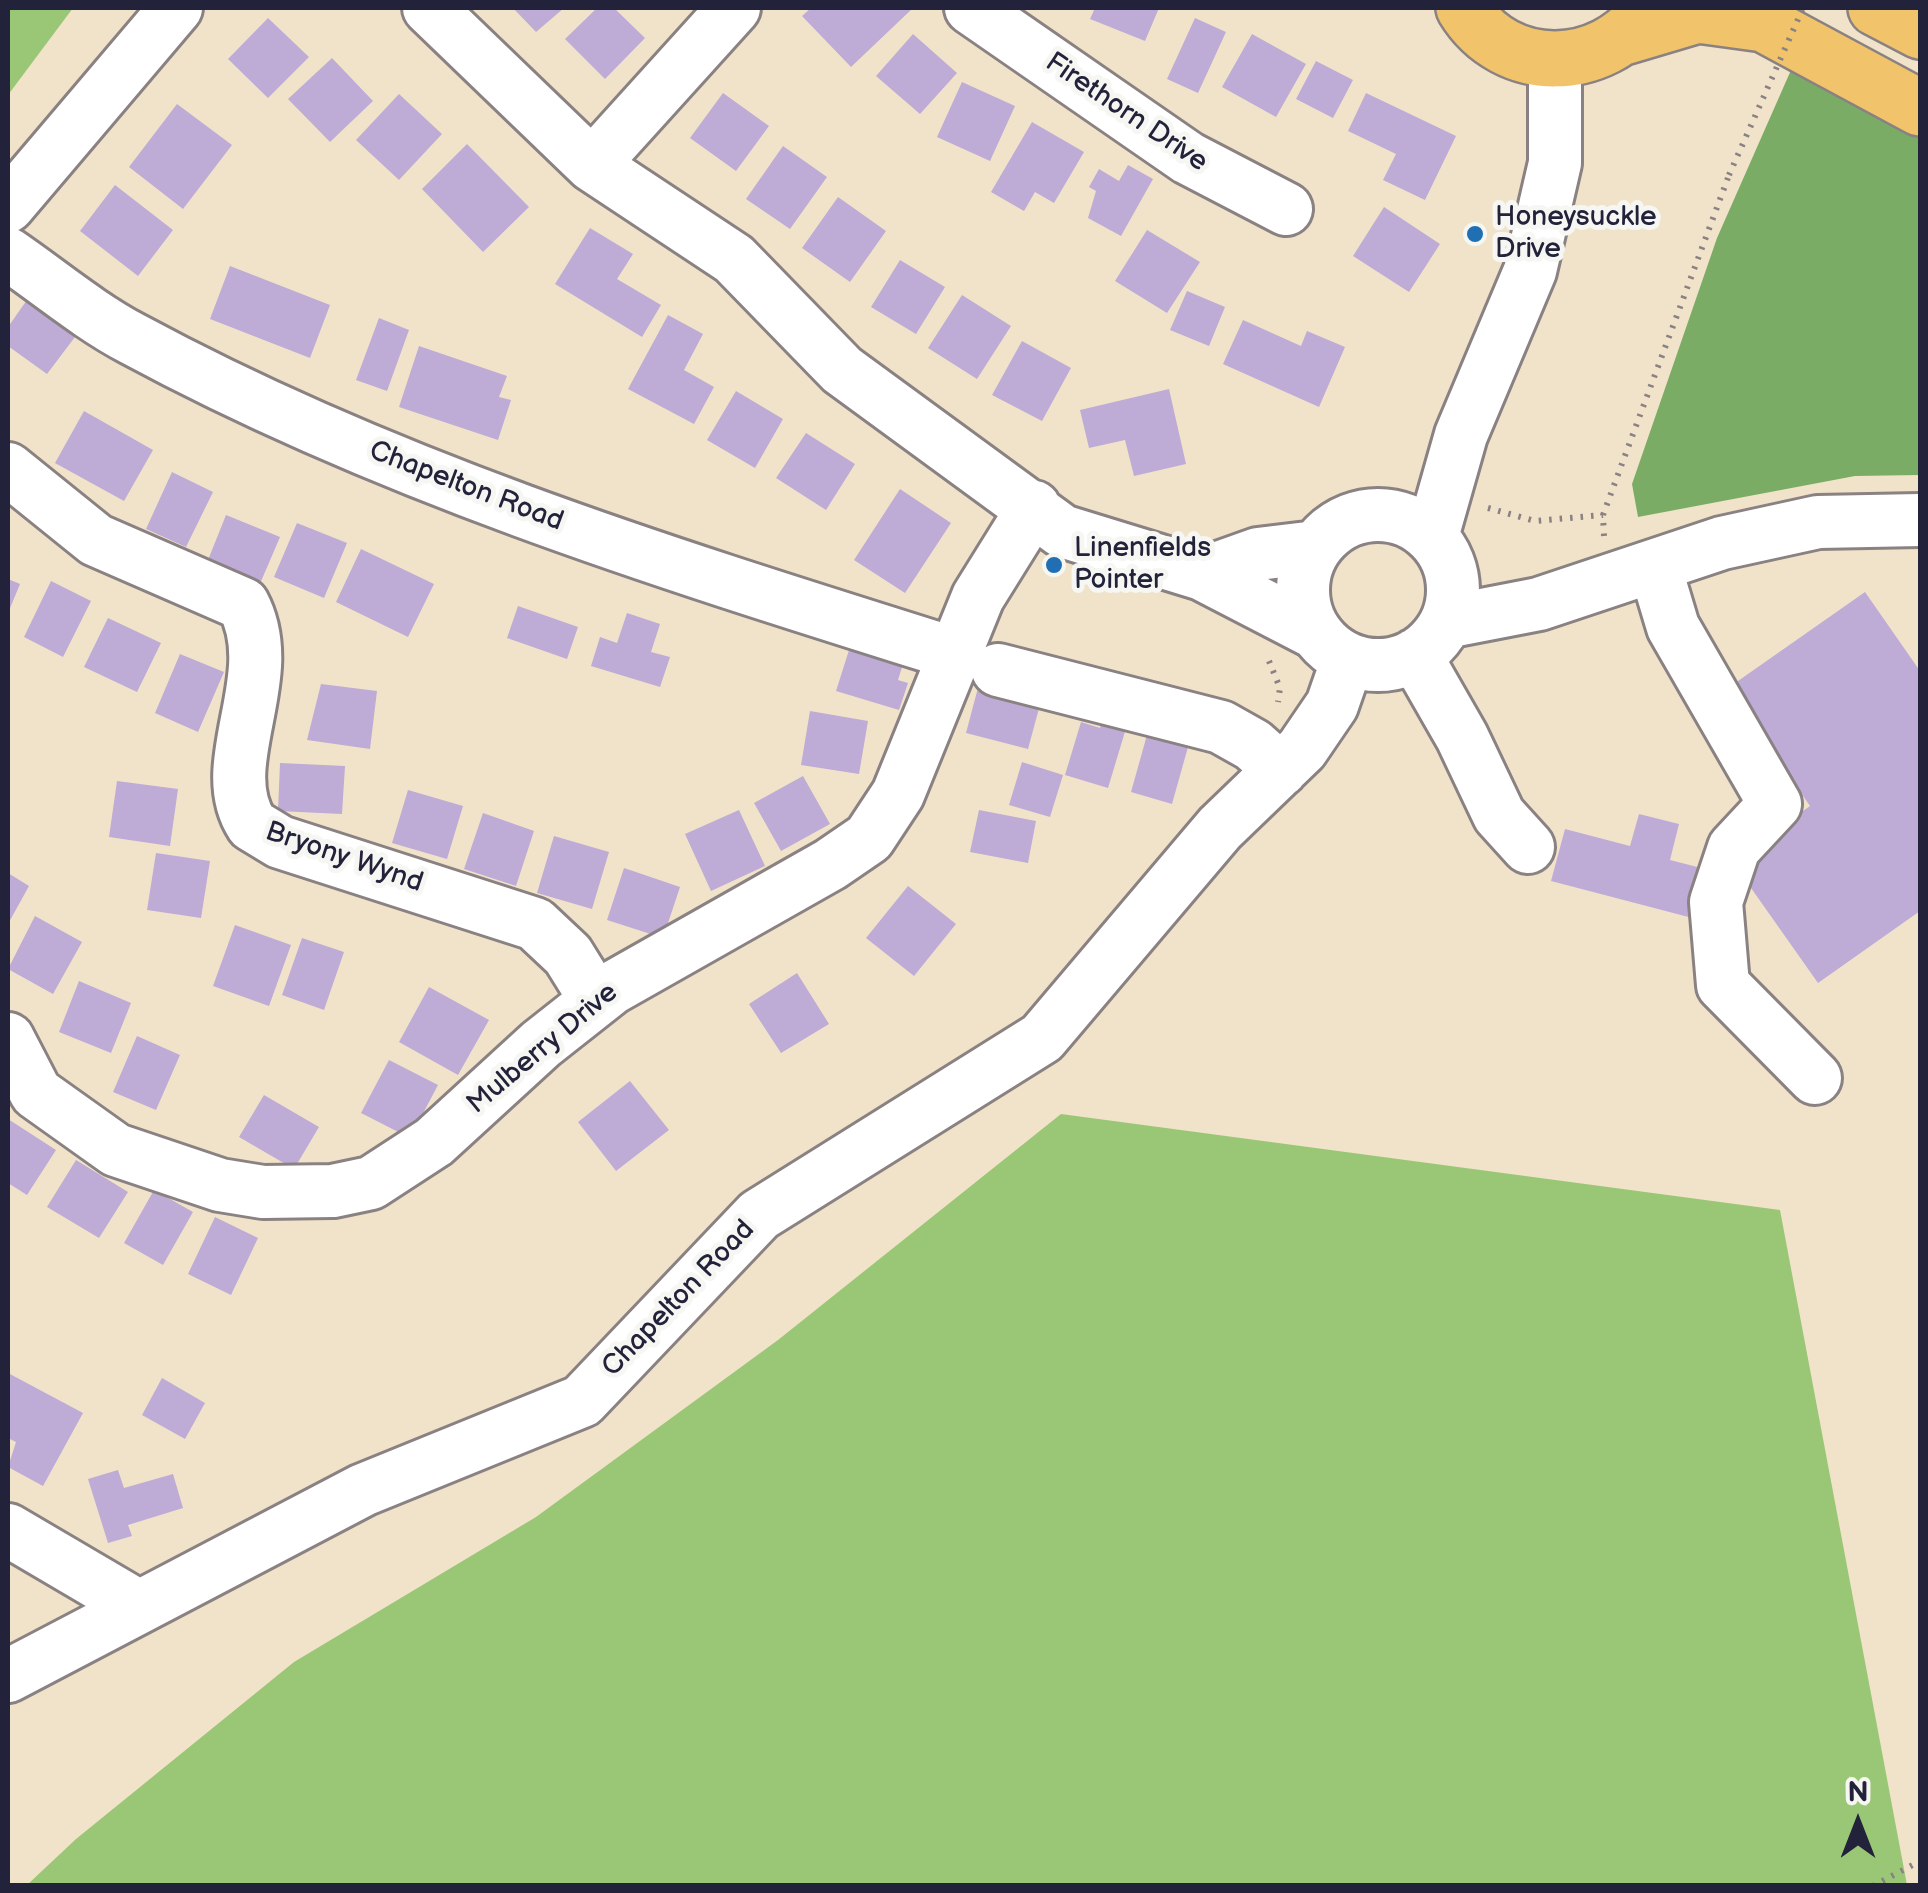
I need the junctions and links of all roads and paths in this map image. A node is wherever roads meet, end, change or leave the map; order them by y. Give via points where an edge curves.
1 (176, 8) edge
2 (429, 8) edge
3 (734, 8) edge
4 (971, 8) edge
5 (1464, 8) edge
6 (1803, 8) edge
7 (1876, 8) edge
8 (1637, 22) edge
9 (1920, 31) edge
10 (1555, 60) junction
11 (1920, 108) edge
12 (592, 165) junction
13 (8, 206) edge
14 (1286, 209) dead end
15 (8, 254) edge
16 (1462, 436) junction
17 (8, 469) edge
18 (1034, 507) junction
19 (1372, 514) junction
20 (1604, 515) junction
21 (1438, 517) junction
22 (1920, 520) edge
23 (1316, 547) junction
24 (1654, 567) junction
25 (1202, 574) junction
26 (1605, 584) junction
27 (1430, 639) junction
28 (1332, 646) junction
29 (976, 662) junction
30 (1281, 770) junction
31 (1528, 847) dead end
32 (596, 1000) junction
33 (8, 1039) edge
34 (1815, 1078) dead end
35 (8, 1530) edge
36 (139, 1607) junction
37 (8, 1676) edge
38 (1920, 1861) edge
39 (1873, 1886) edge

1 - 13 street
2 - 12 street
3 - 12 street
4 - 14 street, Firethorn Drive via 1188,158
5 - 10 main road via 1494,41
6 - 20 path, bridge via 1729,174
7 - 9 main road
8 - 10 main road via 1592,55
8 - 11 main road via 1698,15 1764,24
10 - 16 street via 1555,162 1530,271
12 - 18 street via 734,259 842,370
15 - 29 street, Chapelton Road via 131,338 424,476 699,574
16 - 19 street
16 - 21 street
17 - 32 street, Bryony Wynd via 96,540 243,604 258,642 239,785 252,825 280,842 535,924 568,954
18 - 25 street via 1062,531
18 - 29 street, Mulberry Drive via 978,597
19 - 21 street
19 - 23 street via 1331,531
20 - 21 path via 1535,521
20 - 26 path
21 - 27 street via 1452,600
22 - 24 street via 1818,522
23 - 25 street via 1258,554
23 - 28 street via 1302,590
24 - 26 street
24 - 34 street via 1674,627 1775,804 1734,848 1716,902 1724,985
25 - 28 street
26 - 27 street
27 - 28 street via 1382,664
27 - 31 street via 1462,736 1499,815
28 - 30 street, Chapelton Road via 1332,705
29 - 30 street, Chapelton Road via 1221,727
29 - 32 street, Mulberry Drive via 869,838
30 - 36 street, Chapelton Road via 1220,828 1042,1038 759,1216 582,1401 363,1490
32 - 33 street, Mulberry Drive via 434,1142 372,1183 333,1191 220,1185 116,1150 36,1094
35 - 36 street
36 - 37 street, Chapelton Road
38 - 39 path

